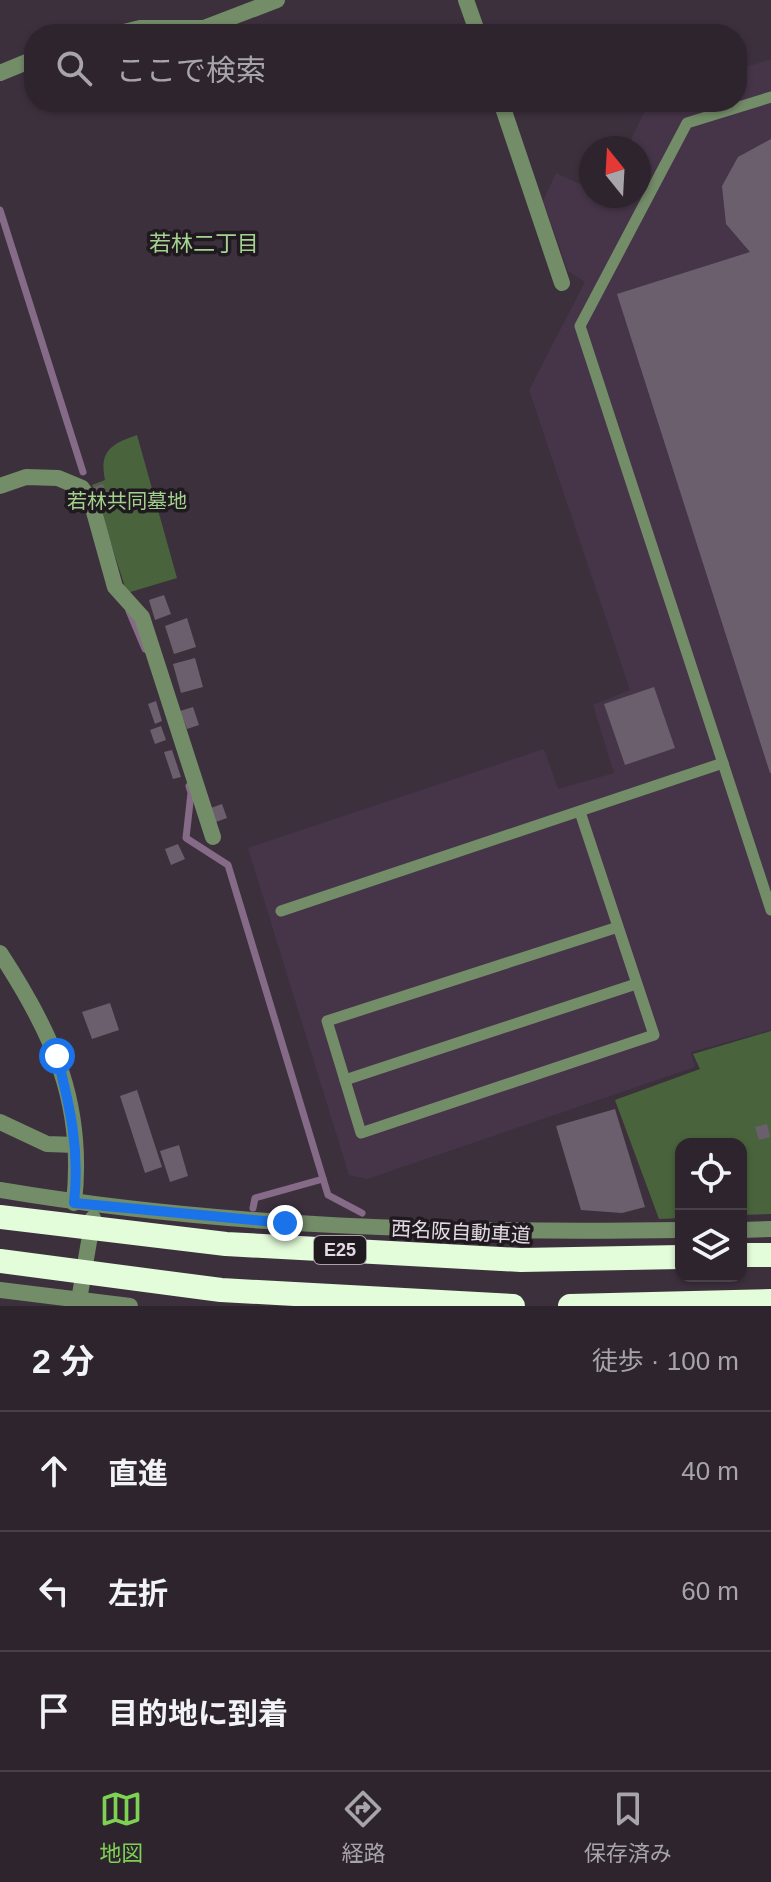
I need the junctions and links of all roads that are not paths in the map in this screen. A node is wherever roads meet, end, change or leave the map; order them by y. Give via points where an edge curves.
1 (277, 0) edge
2 (466, 0) edge
3 (214, 24) edge
4 (474, 24) edge
5 (24, 63) edge
6 (0, 73) edge
7 (771, 97) edge
8 (747, 104) edge
9 (504, 112) edge
10 (723, 112) edge
11 (562, 283) dead end
12 (0, 486) edge
13 (723, 763) junction
14 (580, 812) junction
15 (213, 837) dead end
16 (771, 910) edge
17 (281, 911) dead end
18 (618, 927) junction
19 (0, 953) edge
20 (636, 984) junction
21 (345, 1080) junction
22 (0, 1122) edge
23 (75, 1145) junction
24 (0, 1190) edge
25 (74, 1203) junction
26 (95, 1205) junction
27 (0, 1217) edge
28 (771, 1229) edge
29 (675, 1230) edge
30 (747, 1230) edge
31 (747, 1255) edge
32 (771, 1255) edge
33 (675, 1257) edge
34 (0, 1261) edge
35 (0, 1290) edge
36 (79, 1300) junction
37 (771, 1301) edge
38 (102, 1305) edge
39 (130, 1306) edge
40 (513, 1306) edge
41 (570, 1306) edge

1 - 3 street
2 - 4 street
5 - 6 street
7 - 8 lane
9 - 11 street
10 - 13 lane via 687,123 580,326
12 - 15 street via 26,477 58,478 82,488 91,501 115,587 142,617
13 - 14 lane
13 - 16 lane
14 - 17 lane
14 - 18 lane
18 - 20 lane
18 - 21 lane via 327,1021
19 - 23 street via 33,1003 57,1056
20 - 21 lane
20 - 21 lane via 654,1035 375,1129 361,1133
22 - 23 street via 47,1144
23 - 25 street
24 - 25 street
25 - 26 street
26 - 29 street via 285,1223 547,1232
26 - 36 street
27 - 33 highway, 西名阪自動車道 / E25, bridge via 226,1244 521,1260
28 - 30 street
31 - 32 highway
34 - 40 highway, bridge via 221,1290
35 - 36 street
36 - 38 street
37 - 41 highway
38 - 39 street

